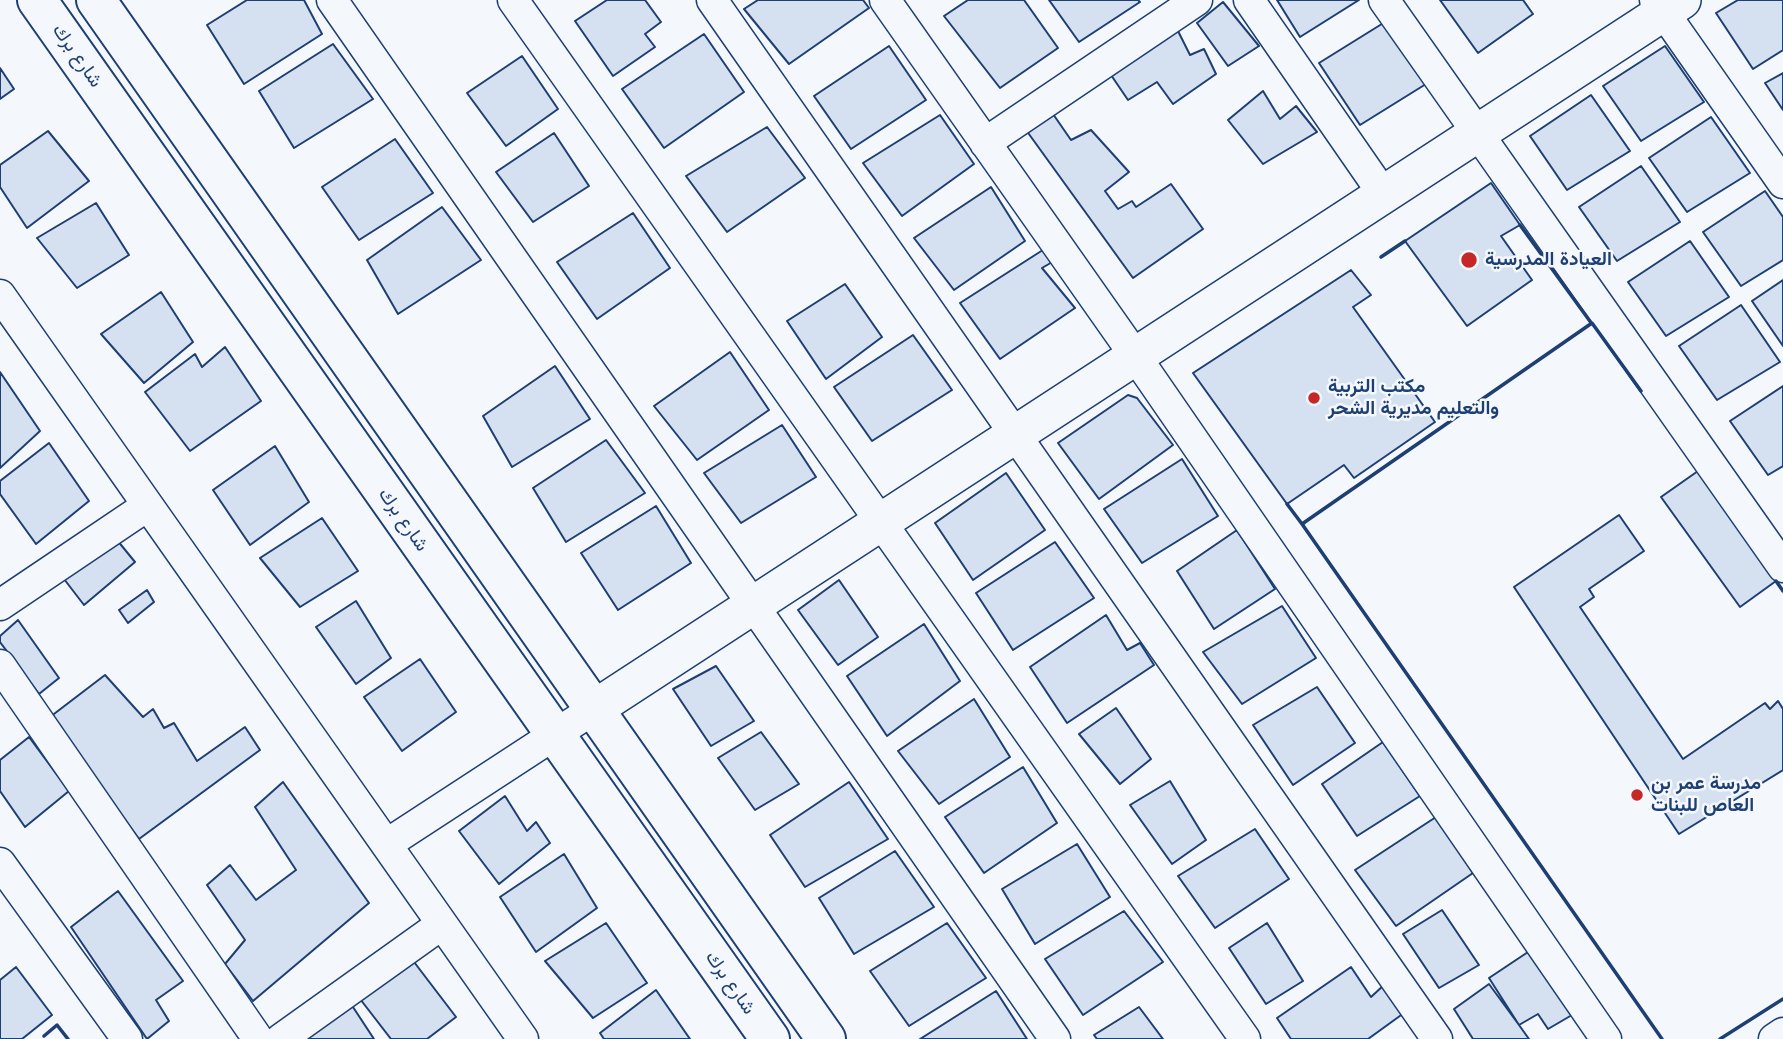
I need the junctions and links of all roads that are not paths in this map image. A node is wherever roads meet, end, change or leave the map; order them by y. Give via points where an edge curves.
1 (37, 0) edge
2 (96, 0) edge
3 (332, 0) edge
4 (513, 0) edge
5 (712, 0) edge
6 (885, 0) edge
7 (1197, 0) edge
8 (1249, 0) edge
9 (1384, 0) edge
10 (1667, 4) edge
11 (1478, 134) junction
12 (985, 143) junction
13 (1783, 183) edge
14 (1384, 195) junction
15 (0, 295) edge
16 (1136, 357) junction
17 (1015, 435) junction
18 (147, 506) junction
19 (881, 523) junction
20 (1783, 567) edge
21 (0, 605) edge
22 (754, 606) junction
23 (0, 665) edge
24 (594, 709) junction
25 (555, 736) junction
26 (387, 844) junction
27 (0, 863) edge
28 (442, 924) junction
29 (1783, 1033) edge
30 (279, 1038) edge
31 (127, 1039) edge
32 (523, 1039) edge
33 (770, 1039) edge
34 (826, 1039) edge
35 (1055, 1039) edge
36 (1245, 1039) edge
37 (1437, 1039) edge
38 (1606, 1039) edge
39 (1774, 1039) edge

1 - 25 main road, شارع برك
2 - 24 main road
3 - 22 street
4 - 19 street
5 - 17 street
6 - 12 street
7 - 12 street
8 - 14 street
9 - 11 street
10 - 11 street
10 - 13 street
11 - 14 street
11 - 20 street
12 - 16 street
14 - 16 street
15 - 18 street
16 - 17 street
16 - 38 street
17 - 19 street
17 - 37 street
18 - 21 street
18 - 26 street
19 - 22 street
19 - 36 street
22 - 24 street
22 - 35 street
23 - 30 street
24 - 25 street
24 - 34 main road
25 - 26 street
25 - 33 main road, شارع برك
26 - 28 street
27 - 31 street
28 - 30 street
28 - 32 street
29 - 39 street

